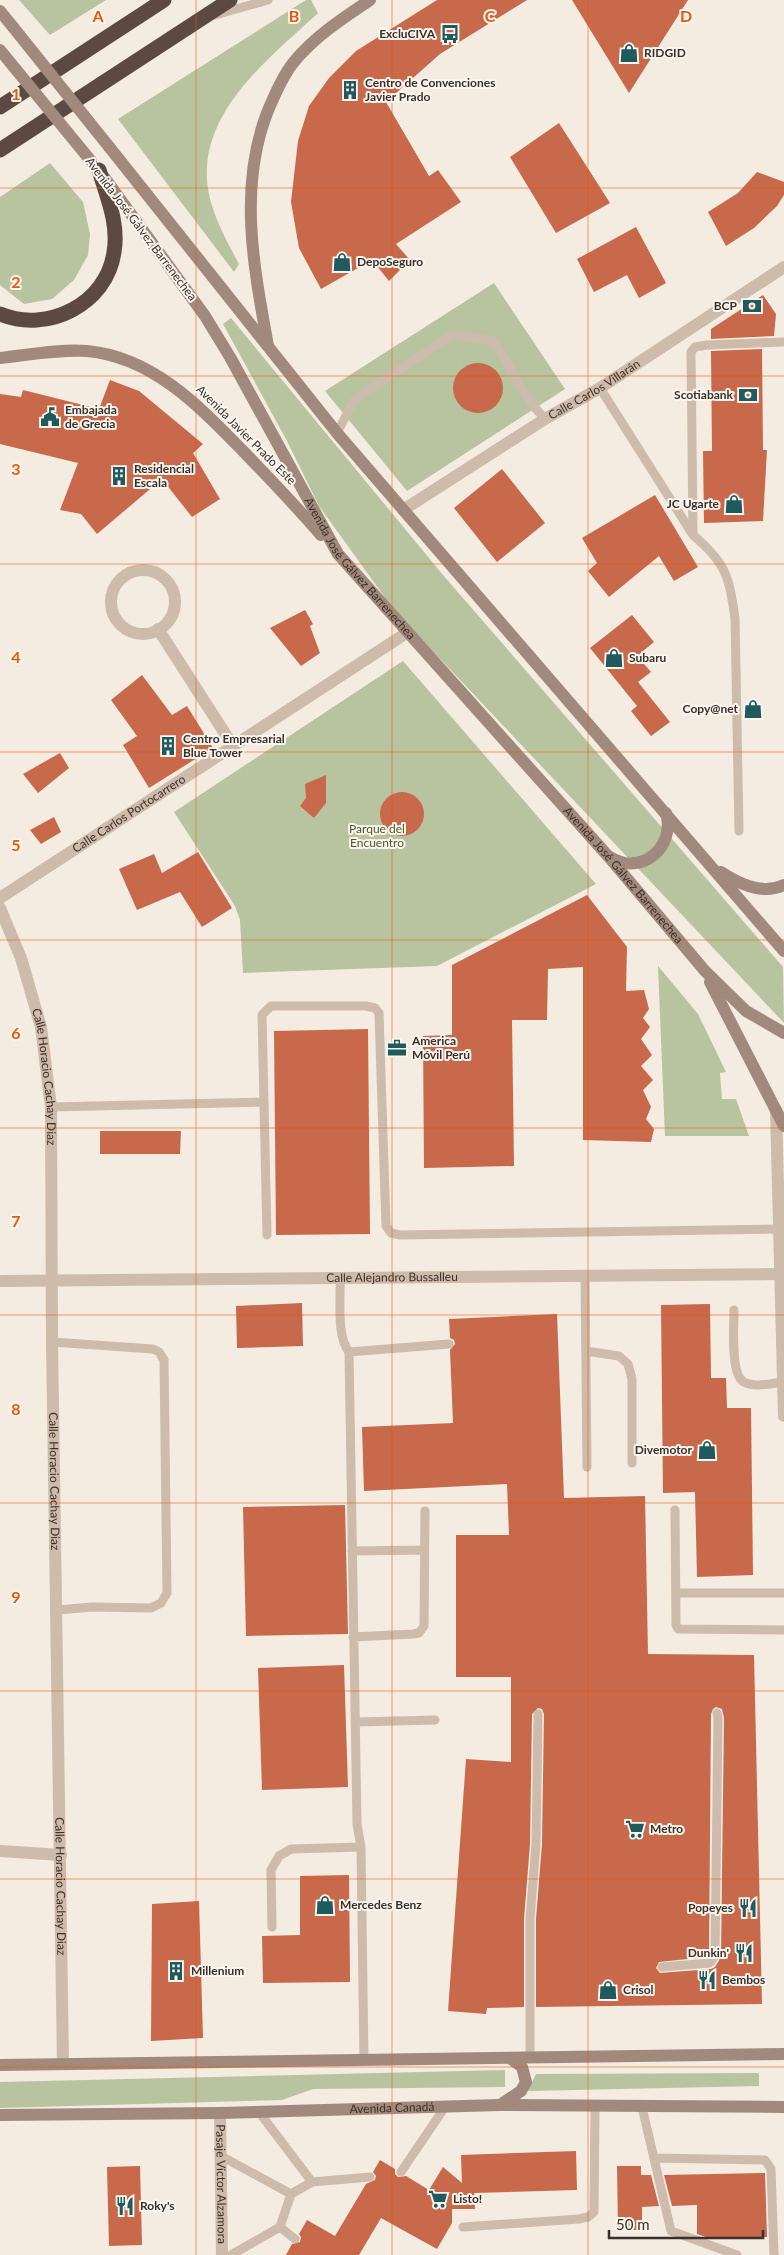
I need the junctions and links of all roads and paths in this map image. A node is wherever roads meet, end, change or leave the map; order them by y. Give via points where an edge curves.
1 (164, 0) edge
2 (230, 0) edge
3 (268, 0) edge
4 (370, 0) edge
5 (0, 11) edge
6 (201, 19) junction
7 (0, 50) edge
8 (0, 107) edge
9 (0, 150) edge
10 (95, 166) junction
11 (784, 268) edge
12 (0, 314) edge
13 (784, 342) edge
14 (268, 348) junction
15 (0, 358) edge
16 (600, 388) junction
17 (545, 419) junction
18 (338, 433) junction
19 (403, 510) junction
20 (692, 535) junction
21 (338, 554) junction
22 (158, 630) junction
23 (408, 632) junction
24 (233, 746) junction
25 (666, 814) junction
26 (739, 831) dead end
27 (608, 856) junction
28 (709, 864) junction
29 (784, 885) edge
30 (0, 898) edge
31 (0, 908) edge
32 (784, 951) edge
33 (705, 971) junction
34 (784, 1034) edge
35 (263, 1102) junction
36 (51, 1107) junction
37 (776, 1110) junction
38 (784, 1126) edge
39 (780, 1229) junction
40 (267, 1235) dead end
41 (783, 1274) edge
42 (585, 1275) junction
43 (340, 1278) junction
44 (52, 1280) junction
45 (0, 1281) edge
46 (734, 1310) dead end
47 (52, 1342) junction
48 (449, 1344) dead end
49 (586, 1351) junction
50 (349, 1352) junction
51 (784, 1382) edge
52 (784, 1416) edge
53 (632, 1463) dead end
54 (587, 1467) dead end
55 (675, 1510) dead end
56 (425, 1511) dead end
57 (424, 1550) junction
58 (352, 1552) junction
59 (676, 1593) junction
60 (784, 1593) edge
61 (58, 1610) junction
62 (784, 1630) edge
63 (353, 1637) junction
64 (717, 1713) dead end
65 (538, 1714) dead end
66 (435, 1720) dead end
67 (356, 1722) junction
68 (361, 1847) junction
69 (0, 1851) edge
70 (61, 1855) junction
71 (272, 1928) dead end
72 (662, 1967) dead end
73 (784, 2054) edge
74 (510, 2058) junction
75 (530, 2058) junction
76 (364, 2060) junction
77 (63, 2064) junction
78 (0, 2065) edge
79 (500, 2105) junction
80 (595, 2106) junction
81 (445, 2107) junction
82 (642, 2107) junction
83 (784, 2107) edge
84 (259, 2112) junction
85 (220, 2113) junction
86 (0, 2115) edge
87 (221, 2156) junction
88 (654, 2158) junction
89 (400, 2172) dead end
90 (370, 2177) dead end
91 (312, 2182) junction
92 (291, 2194) junction
93 (280, 2227) junction
94 (463, 2227) dead end
95 (296, 2239) dead end
96 (222, 2255) edge
97 (231, 2255) edge
98 (737, 2255) edge
99 (774, 2255) edge

1 - 8 highway
2 - 6 highway
3 - 6 lane
4 - 14 main road via 338,22 293,63 263,123 250,195 253,255
5 - 14 main road, Avenida José Gálvez Barrenechea, bridge
6 - 9 highway
7 - 10 main road, Avenida José Gálvez Barrenechea, bridge
10 - 12 highway via 111,209 115,232 113,260 104,281 89,298 63,315 31,320
10 - 21 main road, Avenida José Gálvez Barrenechea via 205,316
11 - 16 street, Calle Carlos Villarán
13 - 20 lane via 707,345 690,352
14 - 18 main road, Avenida José Gálvez Barrenechea
15 - 21 main road, Avenida Javier Prado Este via 86,351 120,358 161,377 227,434
16 - 17 street, Calle Carlos Villarán
16 - 20 lane
17 - 18 lane via 530,402 494,340 453,335 353,402
17 - 19 street, Calle Carlos Villarán
18 - 19 main road, Avenida José Gálvez Barrenechea
19 - 25 main road, Avenida José Gálvez Barrenechea
20 - 26 lane via 717,559 726,571 731,587 735,618
21 - 23 main road, Avenida José Gálvez Barrenechea
22 - 22 street via 171,618 174,608 175,597 166,579 152,571 137,570 118,580 110,600 116,621 134,633
22 - 24 street
23 - 24 street, Calle Carlos Portocarrero
23 - 27 main road, Avenida José Gálvez Barrenechea
24 - 30 street, Calle Carlos Portocarrero
25 - 27 main road via 668,833 654,856 627,864
25 - 28 main road, Avenida José Gálvez Barrenechea
27 - 33 main road, Avenida José Gálvez Barrenechea
28 - 29 main road via 751,887 767,889
28 - 32 main road, Avenida José Gálvez Barrenechea
31 - 36 street, Calle Horacio Cachay Diaz via 21,958 37,1011 48,1067
33 - 34 main road, Avenida José Gálvez Barrenechea via 746,1011
33 - 37 main road
35 - 36 lane
35 - 39 lane via 264,1010 271,1006 374,1008 379,1013 380,1024 386,1226 391,1233
35 - 40 lane
36 - 44 street, Calle Horacio Cachay Diaz
37 - 38 main road
37 - 39 street
39 - 41 street
41 - 42 street, Calle Alejandro Bussalleu
41 - 51 street
42 - 43 street, Calle Alejandro Bussalleu
42 - 49 lane
43 - 44 street, Calle Alejandro Bussalleu
43 - 50 lane via 341,1330
44 - 45 street, Calle Alejandro Bussalleu
44 - 47 street, Calle Horacio Cachay Diaz
46 - 51 lane via 738,1376 753,1384
47 - 61 street, Calle Horacio Cachay Diaz
47 - 61 lane via 153,1349 164,1360 167,1593 161,1603 151,1608
48 - 50 lane
49 - 53 lane via 619,1356 628,1364 632,1380
49 - 54 lane
50 - 58 lane
51 - 52 street
55 - 59 lane
56 - 57 lane
57 - 58 lane
57 - 63 lane via 424,1626 419,1633
58 - 63 lane
59 - 60 lane
59 - 62 lane via 678,1630
61 - 70 street, Calle Horacio Cachay Diaz
63 - 67 lane
64 - 72 lane via 715,1956 710,1963
65 - 75 lane via 536,1844 530,1919
66 - 67 lane
67 - 68 lane via 357,1824
68 - 71 lane via 292,1849 280,1856 271,1870
68 - 76 lane
69 - 70 street
70 - 77 street, Calle Horacio Cachay Diaz
73 - 75 main road
74 - 75 main road
74 - 76 main road
74 - 79 main road via 522,2067 526,2082 521,2091
76 - 77 main road
77 - 78 main road
79 - 80 main road, Avenida Canadá
79 - 81 main road, Avenida Canadá
80 - 82 main road, Avenida Canadá
80 - 94 lane via 594,2212 579,2219
81 - 84 main road, Avenida Canadá
81 - 89 lane
82 - 83 main road, Avenida Canadá
82 - 88 lane
84 - 85 main road, Avenida Canadá
84 - 91 lane
85 - 86 main road, Avenida Canadá
85 - 87 street, Pasaje Víctor Alzamora
87 - 92 lane
87 - 96 street, Pasaje Víctor Alzamora
88 - 98 lane via 671,2231
88 - 99 lane via 764,2160 768,2163
90 - 91 lane
91 - 92 lane
92 - 93 lane
93 - 95 lane
93 - 97 lane

